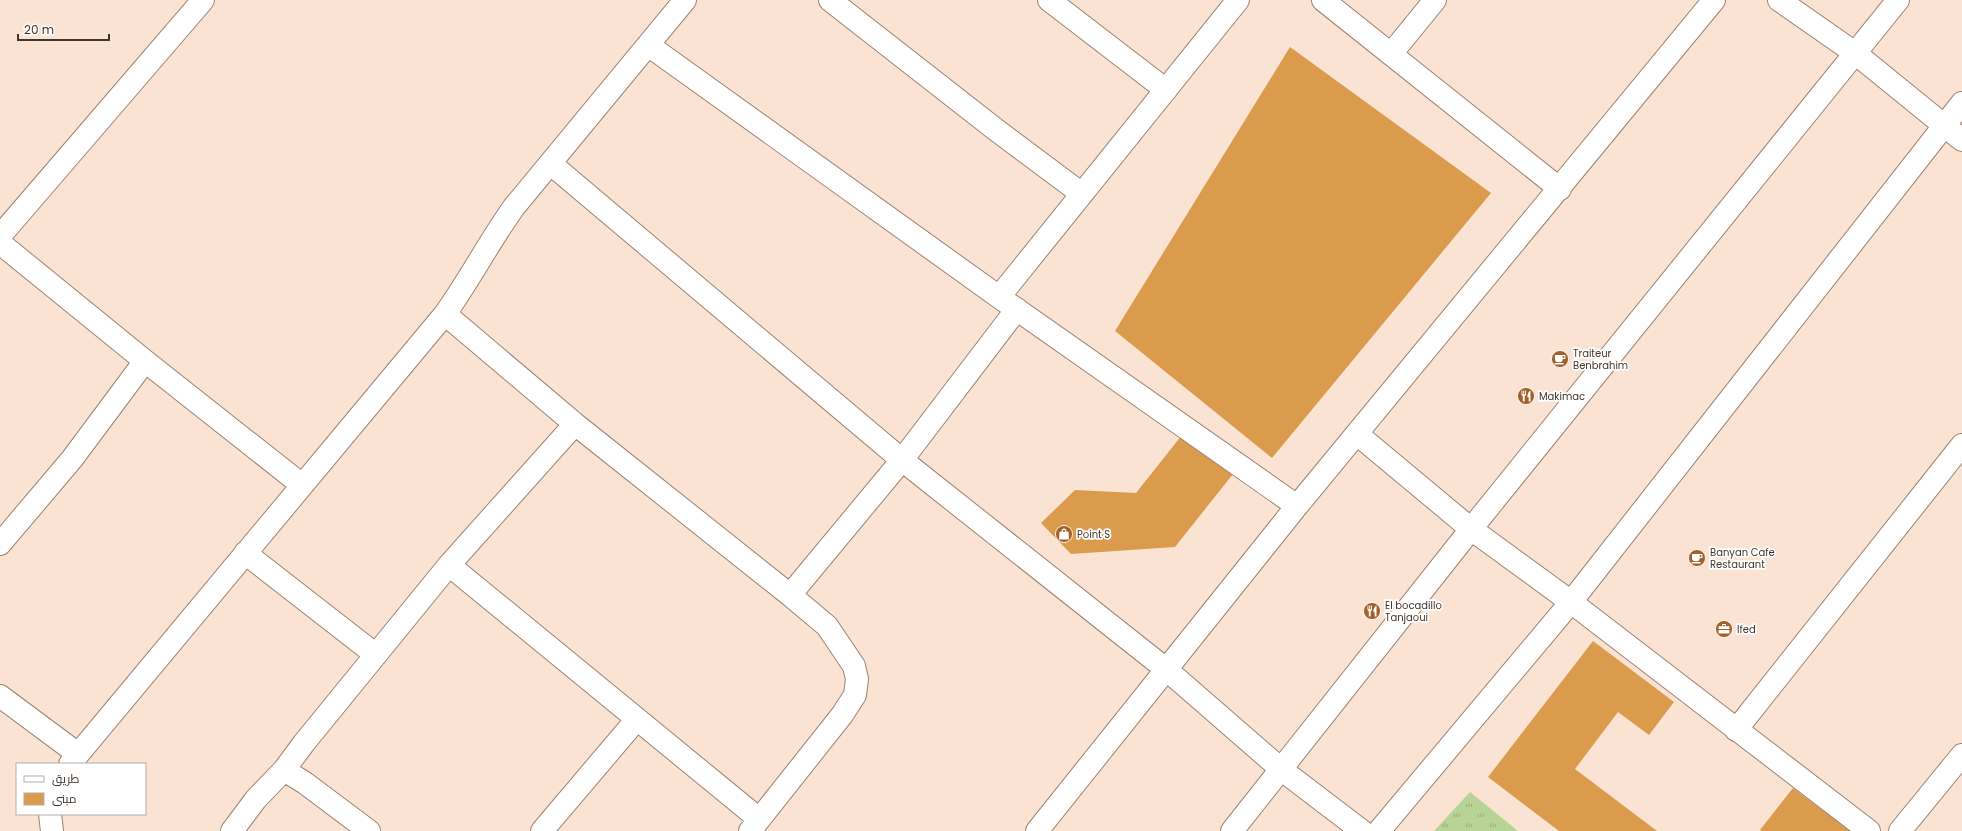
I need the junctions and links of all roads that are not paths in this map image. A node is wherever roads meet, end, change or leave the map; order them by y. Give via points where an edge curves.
1 (203, 0) edge
2 (685, 0) edge
3 (830, 0) edge
4 (1049, 0) edge
5 (1238, 0) edge
6 (1323, 0) edge
7 (1435, 0) edge
8 (1714, 0) edge
9 (1779, 0) edge
10 (1898, 0) edge
11 (648, 45) junction
12 (1855, 53) junction
13 (1392, 54) junction
14 (1166, 90) junction
15 (1962, 103) edge
16 (1944, 126) junction
17 (1962, 140) edge
18 (551, 164) junction
19 (1560, 189) junction
20 (1082, 194) junction
21 (0, 236) edge
22 (0, 243) edge
23 (1008, 303) junction
24 (445, 314) junction
25 (145, 361) junction
26 (575, 424) junction
27 (1357, 434) junction
28 (1962, 445) edge
29 (902, 460) junction
30 (302, 485) junction
31 (1297, 506) junction
32 (1471, 529) junction
33 (0, 544) edge
34 (246, 553) junction
35 (449, 565) junction
36 (790, 595) junction
37 (1571, 602) junction
38 (376, 655) junction
39 (1168, 670) junction
40 (0, 696) edge
41 (637, 719) junction
42 (1736, 730) junction
43 (1962, 755) edge
44 (74, 759) edge
45 (284, 770) junction
46 (1282, 770) junction
47 (50, 815) edge
48 (755, 825) edge
49 (52, 831) edge
50 (232, 831) edge
51 (369, 831) edge
52 (542, 831) edge
53 (1037, 831) edge
54 (1232, 831) edge
55 (1362, 831) edge
56 (1379, 831) edge
57 (1869, 831) edge
58 (1900, 831) edge

1 - 21 street
2 - 11 street
3 - 20 street
4 - 14 street
5 - 14 street
6 - 13 street
7 - 13 street
8 - 19 street
9 - 12 street
10 - 12 street
11 - 18 street
11 - 23 street
12 - 16 street
12 - 32 street
13 - 19 street
14 - 20 street
15 - 16 street
16 - 17 street
16 - 37 street
18 - 24 street via 499,228
18 - 29 street
19 - 27 street
20 - 23 street
22 - 25 street
23 - 29 street
23 - 31 street
24 - 26 street
24 - 30 street
25 - 30 street
25 - 33 street via 72,458
26 - 35 street
26 - 36 street
27 - 31 street
27 - 32 street
28 - 42 street
29 - 36 street
29 - 39 street
30 - 34 street
31 - 39 street
32 - 37 street
32 - 46 street
34 - 38 street
34 - 44 street
35 - 38 street
35 - 41 street
36 - 48 street via 827,626 854,666 857,679 855,694 842,715
37 - 42 street
37 - 56 street
38 - 45 street
39 - 46 street
39 - 53 street
40 - 44 street
41 - 48 street
41 - 52 street
42 - 57 street
43 - 58 street
45 - 50 street via 256,799
45 - 51 street
46 - 54 street
46 - 55 street
47 - 49 street

